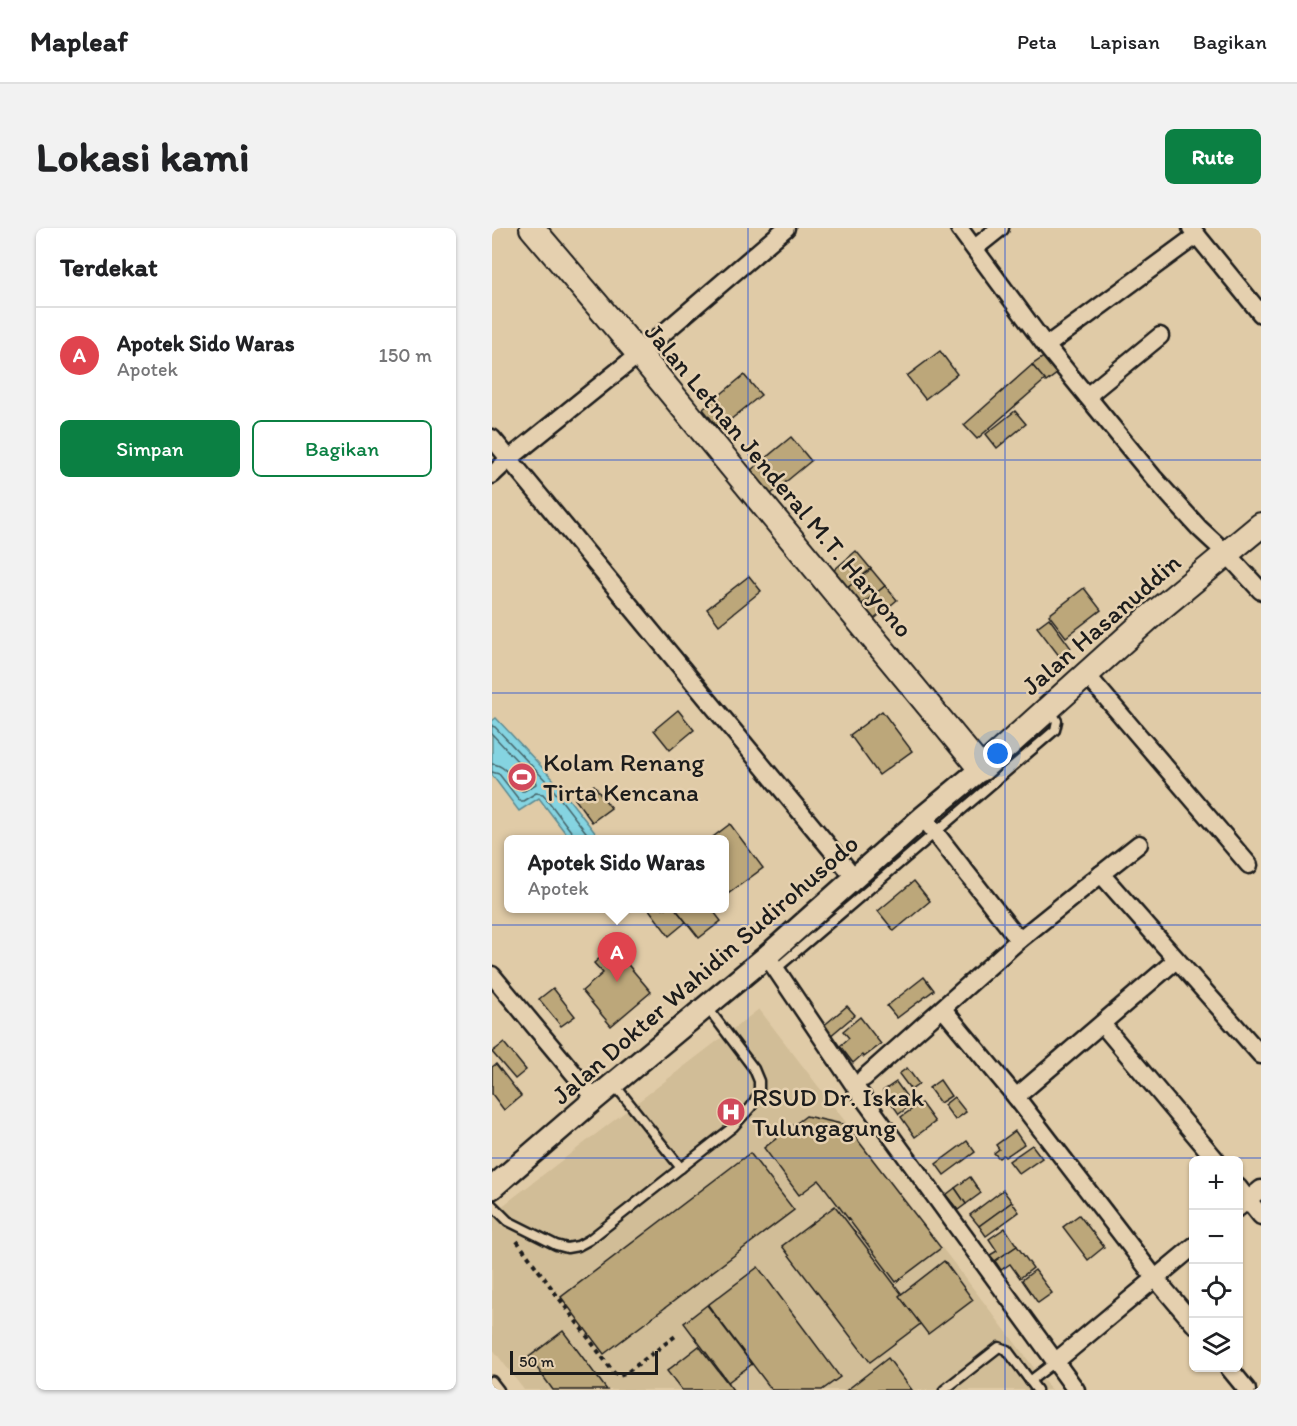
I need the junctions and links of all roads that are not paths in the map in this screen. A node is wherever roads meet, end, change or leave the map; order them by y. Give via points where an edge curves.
1 (532, 228) edge
2 (786, 228) edge
3 (959, 228) edge
4 (1000, 228) edge
5 (1194, 231) edge
6 (975, 248) junction
7 (1261, 314) edge
8 (1160, 336) dead end
9 (1046, 346) junction
10 (639, 354) junction
11 (1087, 396) junction
12 (492, 438) edge
13 (509, 459) junction
14 (492, 475) edge
15 (1261, 525) edge
16 (1227, 554) junction
17 (1261, 591) edge
18 (1086, 674) junction
19 (1048, 708) junction
20 (981, 769) junction
21 (929, 825) junction
22 (1139, 844) dead end
23 (1249, 866) dead end
24 (1101, 874) junction
25 (854, 877) junction
26 (1019, 940) junction
27 (1176, 960) junction
28 (771, 962) junction
29 (492, 975) edge
30 (706, 1006) junction
31 (943, 1009) junction
32 (1101, 1024) junction
33 (1261, 1055) edge
34 (864, 1078) dead end
35 (614, 1083) junction
36 (1016, 1097) junction
37 (595, 1099) junction
38 (1212, 1156) edge
39 (681, 1168) junction
40 (492, 1188) edge
41 (1247, 1196) edge
42 (492, 1206) edge
43 (1261, 1216) edge
44 (1189, 1250) edge
45 (1155, 1278) junction
46 (1189, 1318) edge
47 (1055, 1362) junction
48 (1232, 1372) edge
49 (1030, 1381) junction
50 (492, 1382) edge
51 (499, 1390) edge
52 (944, 1390) edge
53 (1037, 1390) edge
54 (1076, 1390) edge
55 (1247, 1390) edge

1 - 10 main road, Jalan Letnan Jenderal M.T. Haryono
2 - 10 street
3 - 6 street
4 - 6 street
5 - 7 street
5 - 9 street
6 - 9 street
8 - 11 street
9 - 11 street
10 - 13 street
10 - 20 main road, Jalan Letnan Jenderal M.T. Haryono
11 - 16 street via 1153,477
12 - 13 street
13 - 14 street
13 - 25 street
15 - 16 main road, Jalan Hasanuddin
16 - 17 street
16 - 18 main road, Jalan Hasanuddin
18 - 19 main road, Jalan Hasanuddin
18 - 23 street
19 - 20 main road, Jalan Hasanuddin
19 - 21 lane via 1057,721 1055,730
20 - 21 street, Jalan Dokter Wahidin Sudirohusodo
21 - 25 street, Jalan Dokter Wahidin Sudirohusodo
21 - 26 street
21 - 28 lane
22 - 24 street
24 - 26 street
24 - 27 street
25 - 28 street, Jalan Dokter Wahidin Sudirohusodo
26 - 31 street
27 - 32 street
27 - 33 street
28 - 30 street, Jalan Dokter Wahidin Sudirohusodo
28 - 47 street via 856,1088
29 - 37 street
30 - 35 street, Jalan Dokter Wahidin Sudirohusodo
30 - 39 lane via 754,1069 759,1093 733,1127
31 - 34 street
31 - 36 street
32 - 36 street
32 - 38 street
35 - 37 street, Jalan Dokter Wahidin Sudirohusodo
35 - 39 lane
36 - 45 street
37 - 40 street, Jalan Dokter Wahidin Sudirohusodo
39 - 42 lane via 578,1246 556,1245 508,1221
41 - 43 street
44 - 45 street
45 - 46 street
45 - 47 street
47 - 49 lane
47 - 54 street
48 - 55 street
49 - 52 lane via 1007,1350 999,1347
49 - 53 lane
50 - 51 lane

